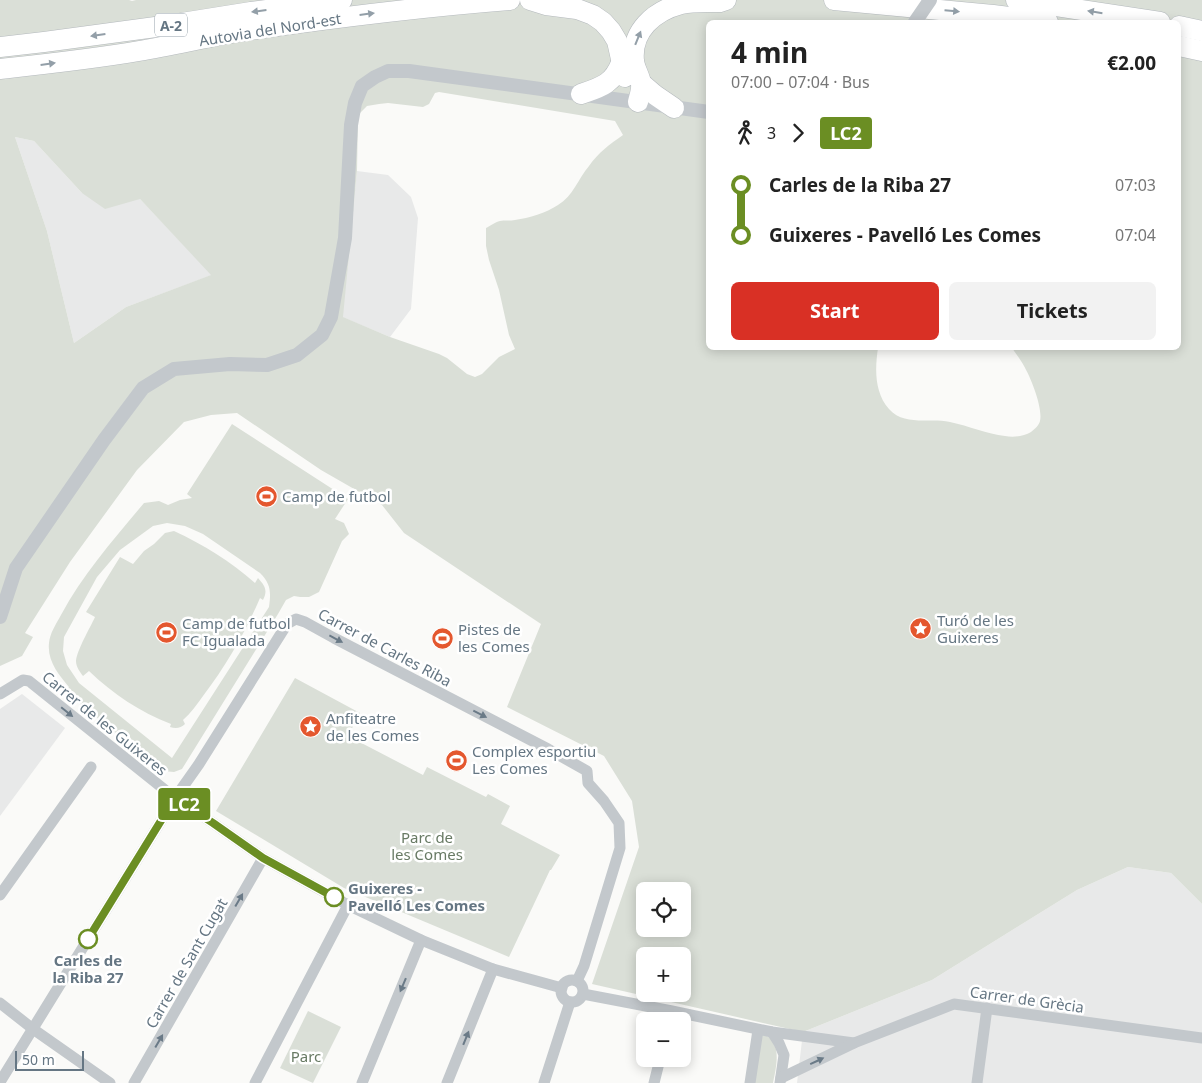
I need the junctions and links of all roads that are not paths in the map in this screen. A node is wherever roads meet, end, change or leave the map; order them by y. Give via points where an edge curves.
1 (342, 0) edge
2 (510, 0) edge
3 (530, 0) edge
4 (726, 0) edge
5 (834, 0) edge
6 (930, 0) edge
7 (1016, 0) edge
8 (916, 20) edge
9 (1032, 20) edge
10 (1147, 20) edge
11 (1181, 26) edge
12 (1202, 31) edge
13 (0, 46) edge
14 (1181, 46) edge
15 (1202, 51) edge
16 (621, 63) junction
17 (0, 69) edge
18 (639, 93) junction
19 (581, 94) junction
20 (674, 108) joint
21 (706, 112) edge
22 (0, 617) edge
23 (0, 694) edge
24 (91, 768) dead end
25 (175, 798) junction
26 (263, 858) junction
27 (0, 895) edge
28 (348, 905) junction
29 (421, 940) junction
30 (494, 969) junction
31 (578, 981) junction
32 (562, 988) junction
33 (583, 994) junction
34 (570, 1002) junction
35 (0, 1003) edge
36 (987, 1008) junction
37 (654, 1012) edge
38 (691, 1019) edge
39 (33, 1029) junction
40 (758, 1030) junction
41 (772, 1032) junction
42 (1202, 1038) edge
43 (854, 1043) junction
44 (658, 1067) edge
45 (780, 1080) edge
46 (0, 1082) edge
47 (110, 1083) edge
48 (134, 1083) edge
49 (255, 1083) edge
50 (362, 1083) edge
51 (448, 1083) edge
52 (544, 1083) edge
53 (654, 1083) edge
54 (750, 1083) edge
55 (977, 1083) edge

1 -> 13 highway, Autovia del Nord-est / A-2
17 -> 2 highway, Autovia del Nord-est / A-2 via 137,52 348,16
3 - 16 highway via 577,8 593,15 603,22 617,41
18 -> 4 highway via 634,53 635,43 645,25 667,9 683,4
5 -> 9 highway
6 - 8 street, bridge
10 -> 7 highway
11 - 12 highway
14 - 15 highway
16 - 18 highway via 624,74
16 - 19 highway via 608,83
18 - 19 street
18 - 20 highway via 655,95
19 - 22 street via 409,71 388,71 362,86 351,125 344,238 331,318 322,335 297,355 266,365 230,364 174,369 143,388 16,568
20 - 21 street
23 -> 25 street, Carrer de les Guixeres via 23,680 29,681
24 - 27 street
25 - 26 street, Carrer de les Guixeres
25 -> 31 street, Carrer de Carles Riba via 287,624 296,619 305,622 587,771 588,783 619,823 620,848
25 - 39 street, Carrer de Carles Riba
26 - 28 street, Carrer de les Guixeres
48 -> 26 street, Carrer de Sant Cugat
28 - 29 street, Carrer de les Guixeres
28 - 49 street
29 - 30 street, Carrer de les Guixeres
29 -> 50 street
30 - 32 street, Carrer de les Guixeres
51 -> 30 street
31 - 32 street via 567,981
31 - 33 street via 583,987
32 - 34 street via 563,996
33 - 34 street via 579,1000
33 - 37 street
34 - 52 street
35 - 39 street
36 - 42 street, Carrer de Grècia
36 - 43 street, Carrer de Grècia via 954,1004
36 - 55 street
38 - 40 street
39 - 46 street, Carrer de Carles Riba
39 - 47 street
40 - 41 street
40 - 54 street
41 - 43 street, Carrer de Grècia
41 - 45 street via 784,1055
45 -> 43 street, Carrer de Grècia
44 - 53 street

